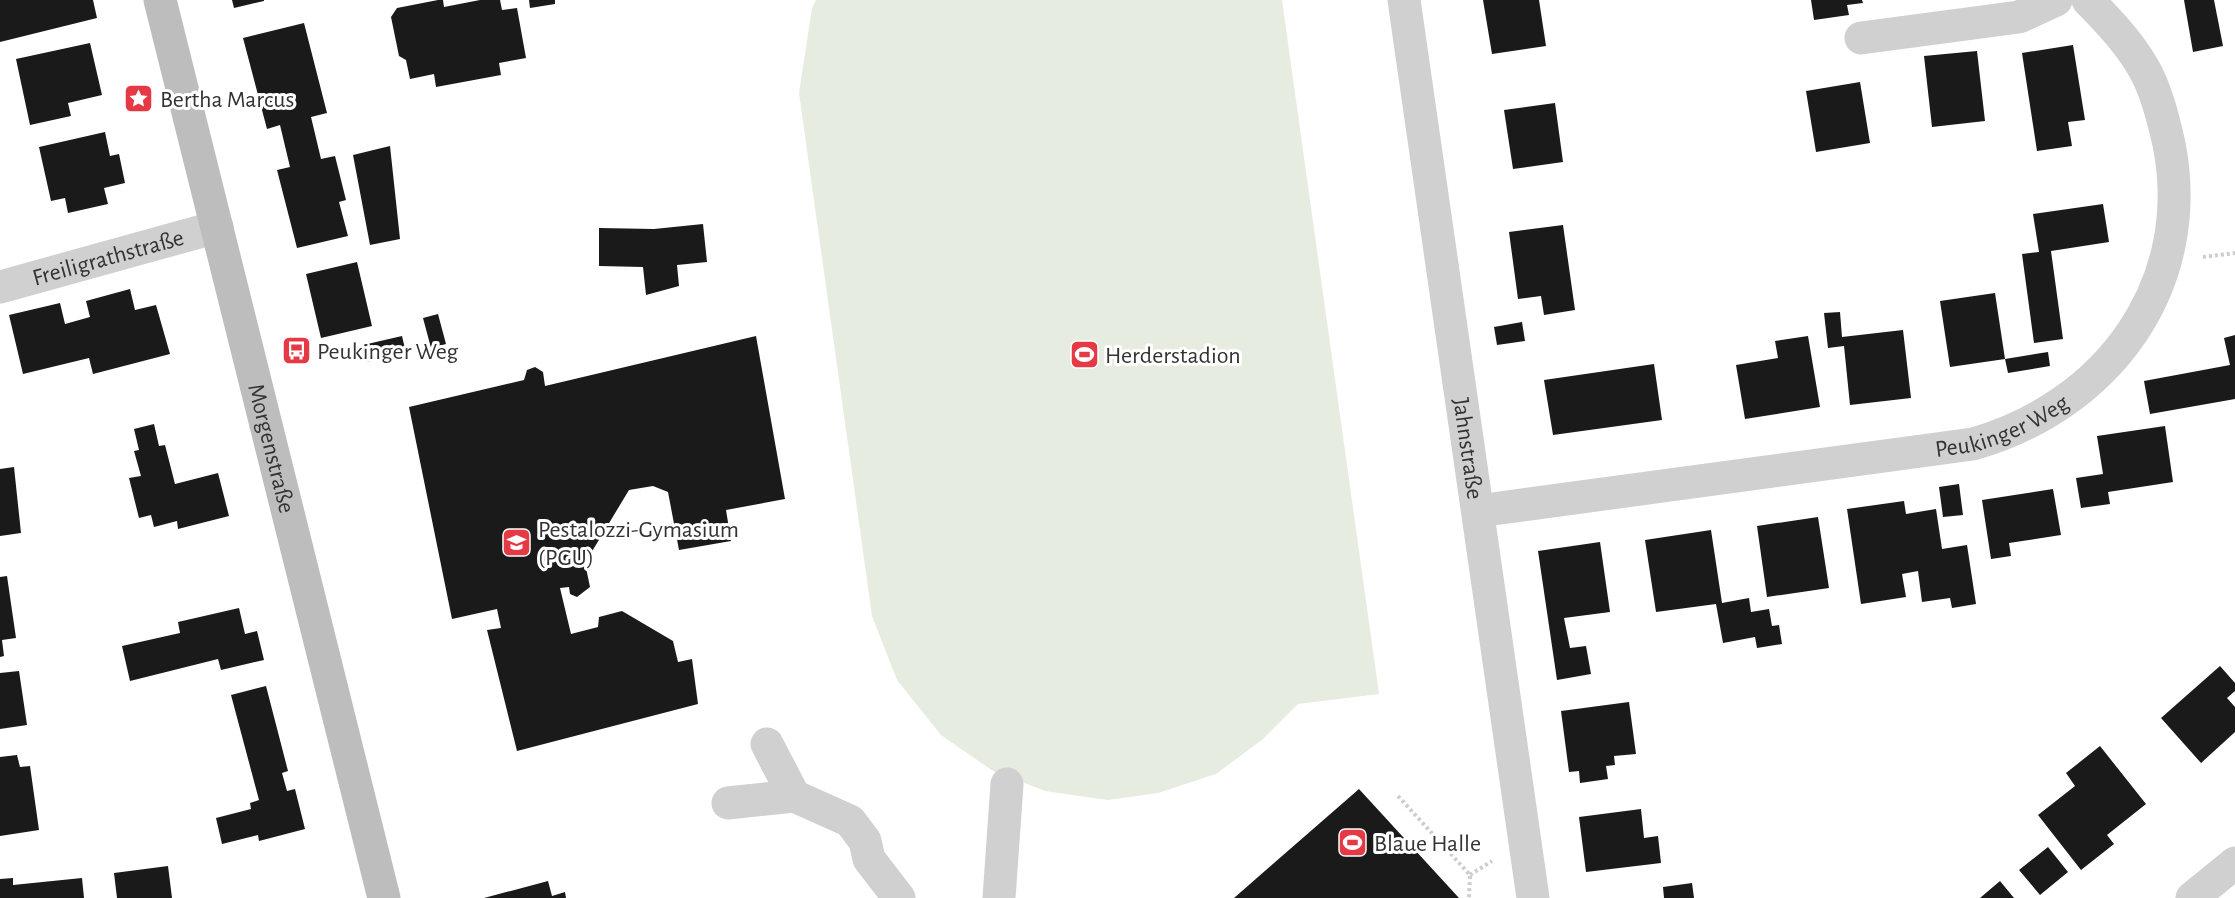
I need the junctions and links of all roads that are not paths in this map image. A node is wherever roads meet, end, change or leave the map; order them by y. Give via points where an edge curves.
1 (159, 0) edge
2 (1404, 0) edge
3 (2056, 0) edge
4 (2088, 0) edge
5 (1861, 38) dead end
6 (217, 227) junction
7 (0, 287) edge
8 (1478, 511) junction
9 (767, 744) dead end
10 (1007, 784) dead end
11 (794, 796) junction
12 (728, 803) dead end
13 (2235, 863) edge
14 (384, 898) edge
15 (899, 898) edge
16 (999, 898) edge
17 (1533, 898) edge
18 (2192, 898) edge

1 - 6 main road, Morgenstraße
2 - 8 street, Jahnstraße
3 - 5 street via 2019,17
4 - 8 street, Peukinger Weg via 2144,69 2166,131 2174,194 2168,241 2142,319 2127,342 2086,386 2036,421 1973,444
6 - 7 street, Freiligrathstraße
6 - 14 main road, Morgenstraße
8 - 17 street, Jahnstraße
9 - 11 street
10 - 16 street
11 - 12 street
11 - 15 street via 850,821 865,841 869,859
13 - 18 street

